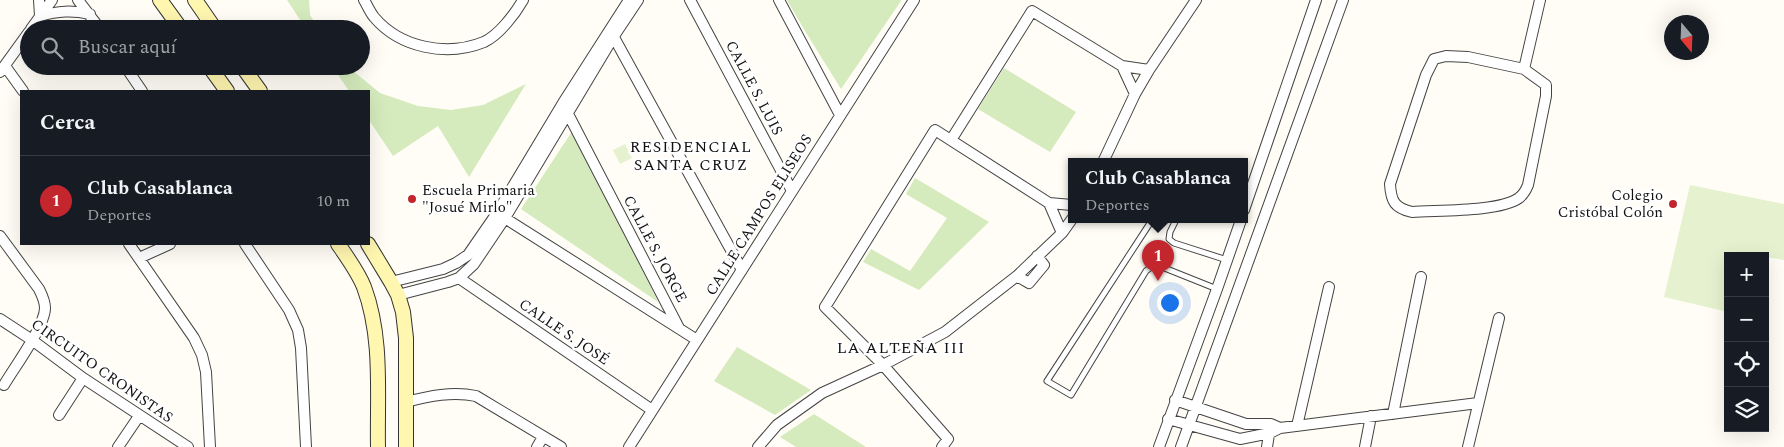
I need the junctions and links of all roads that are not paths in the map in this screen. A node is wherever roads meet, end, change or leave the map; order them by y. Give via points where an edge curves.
1 (39, 0) edge
2 (52, 0) edge
3 (78, 0) edge
4 (160, 0) edge
5 (195, 0) edge
6 (364, 0) edge
7 (523, 0) edge
8 (629, 0) edge
9 (638, 0) edge
10 (690, 0) edge
11 (779, 0) edge
12 (914, 0) edge
13 (1196, 0) edge
14 (1316, 0) edge
15 (1343, 0) edge
16 (1540, 0) edge
17 (90, 14) junction
18 (40, 16) junction
19 (37, 20) edge
20 (94, 20) edge
21 (174, 20) edge
22 (209, 20) edge
23 (612, 32) junction
24 (20, 44) edge
25 (1122, 66) junction
26 (1524, 68) junction
27 (3, 69) edge
28 (1149, 70) junction
29 (131, 75) edge
30 (216, 75) edge
31 (248, 75) edge
32 (22, 90) edge
33 (141, 90) edge
34 (227, 90) edge
35 (259, 90) edge
36 (1135, 94) junction
37 (563, 103) junction
38 (568, 114) junction
39 (840, 115) junction
40 (950, 140) junction
41 (1105, 158) edge
42 (792, 191) junction
43 (1248, 198) edge
44 (1049, 203) junction
45 (1068, 205) edge
46 (501, 216) junction
47 (1069, 223) edge
48 (1150, 223) edge
49 (1174, 223) edge
50 (1240, 223) edge
51 (1062, 233) junction
52 (0, 236) edge
53 (130, 245) edge
54 (168, 245) edge
55 (245, 245) edge
56 (339, 245) edge
57 (369, 245) edge
58 (139, 258) junction
59 (1227, 260) junction
60 (742, 270) junction
61 (1421, 277) dead end
62 (459, 278) junction
63 (391, 282) junction
64 (1329, 287) dead end
65 (1217, 289) junction
66 (398, 295) junction
67 (1499, 318) dead end
68 (0, 319) edge
69 (679, 328) junction
70 (32, 340) junction
71 (697, 340) junction
72 (883, 366) junction
73 (83, 378) junction
74 (4, 385) dead end
75 (1175, 400) junction
76 (406, 402) junction
77 (1478, 403) junction
78 (1196, 407) junction
79 (652, 410) junction
80 (1393, 414) junction
81 (59, 415) dead end
82 (139, 416) junction
83 (1371, 416) junction
84 (1168, 419) junction
85 (1189, 425) junction
86 (1297, 426) junction
87 (1274, 428) junction
88 (543, 437) junction
89 (118, 447) edge
90 (188, 447) edge
91 (210, 447) edge
92 (306, 447) edge
93 (378, 447) edge
94 (406, 447) edge
95 (537, 447) edge
96 (561, 447) edge
97 (629, 447) edge
98 (758, 447) edge
99 (942, 447) edge
100 (1159, 447) edge
101 (1181, 447) edge
102 (1267, 447) edge
103 (1365, 447) edge
104 (1468, 447) edge

1 - 18 street
2 - 18 street
3 - 17 street
4 - 21 main road
5 - 22 main road
6 - 7 street via 373,17 394,34 420,47 456,49 485,41 506,24
8 - 23 street
9 - 23 street
10 - 42 street, CALLE S. LUIS
11 - 39 street
12 - 39 street, CALLE CAMPOS ELISEOS
13 - 28 street
14 - 43 street
15 - 78 street
16 - 26 street
17 - 18 street via 56,11
17 - 20 street
18 - 19 street
23 - 37 street
23 - 38 street
23 - 60 street
24 - 27 street
25 - 28 street
25 - 36 street
25 - 40 street via 1032,11
26 - 26 street via 1468,57 1434,59 1390,184 1391,198 1400,209 1412,212 1493,207 1508,203 1524,193 1546,96 1546,85
27 - 32 street
28 - 36 street
29 - 33 street
30 - 34 main road
31 - 35 main road
36 - 41 street
37 - 38 street, CALLE S. JORGE
37 - 46 street
38 - 46 street
38 - 69 street, CALLE S. JORGE
39 - 42 street, CALLE CAMPOS ELISEOS
40 - 44 street
40 - 72 street via 935,130 825,307
42 - 60 street, CALLE CAMPOS ELISEOS
44 - 45 street
44 - 51 street
46 - 62 street via 474,264
46 - 63 street via 456,263
46 - 69 street
47 - 51 street
48 - 65 lane via 1047,381 1071,395 1151,267 1162,267
49 - 59 lane via 1169,239 1174,243
50 - 59 street
51 - 72 street via 1017,276 945,332
52 - 70 street via 44,299 44,317
53 - 58 street
54 - 58 street
55 - 92 street via 289,310 298,330
56 - 93 main road via 363,284 377,340
57 - 63 main road
58 - 91 street via 194,338 202,355 206,372
59 - 65 street
60 - 71 street, CALLE CAMPOS ELISEOS
61 - 80 street
62 - 66 street
62 - 79 street, CALLE S. JOSÉ
63 - 66 main road
64 - 86 street
65 - 75 street
66 - 76 main road via 406,338
67 - 77 street
68 - 70 street, CIRCUITO CRONISTAS
69 - 71 street
70 - 73 street, CIRCUITO CRONISTAS
70 - 74 street
71 - 79 street, CALLE CAMPOS ELISEOS
72 - 98 street via 822,393 777,425
72 - 99 street via 948,439
73 - 81 street
73 - 82 street, CIRCUITO CRONISTAS
75 - 78 street
75 - 84 street
76 - 88 street via 462,392 476,396
76 - 94 main road
77 - 80 street
77 - 104 street
78 - 85 street
78 - 87 street via 1246,424
79 - 97 street, CALLE CAMPOS ELISEOS
80 - 83 street
82 - 89 street
82 - 90 street, CIRCUITO CRONISTAS
83 - 86 street
83 - 103 street
84 - 85 street
84 - 100 street
85 - 87 street via 1240,440
85 - 101 street
86 - 87 street
87 - 102 street
88 - 95 street
88 - 96 street

